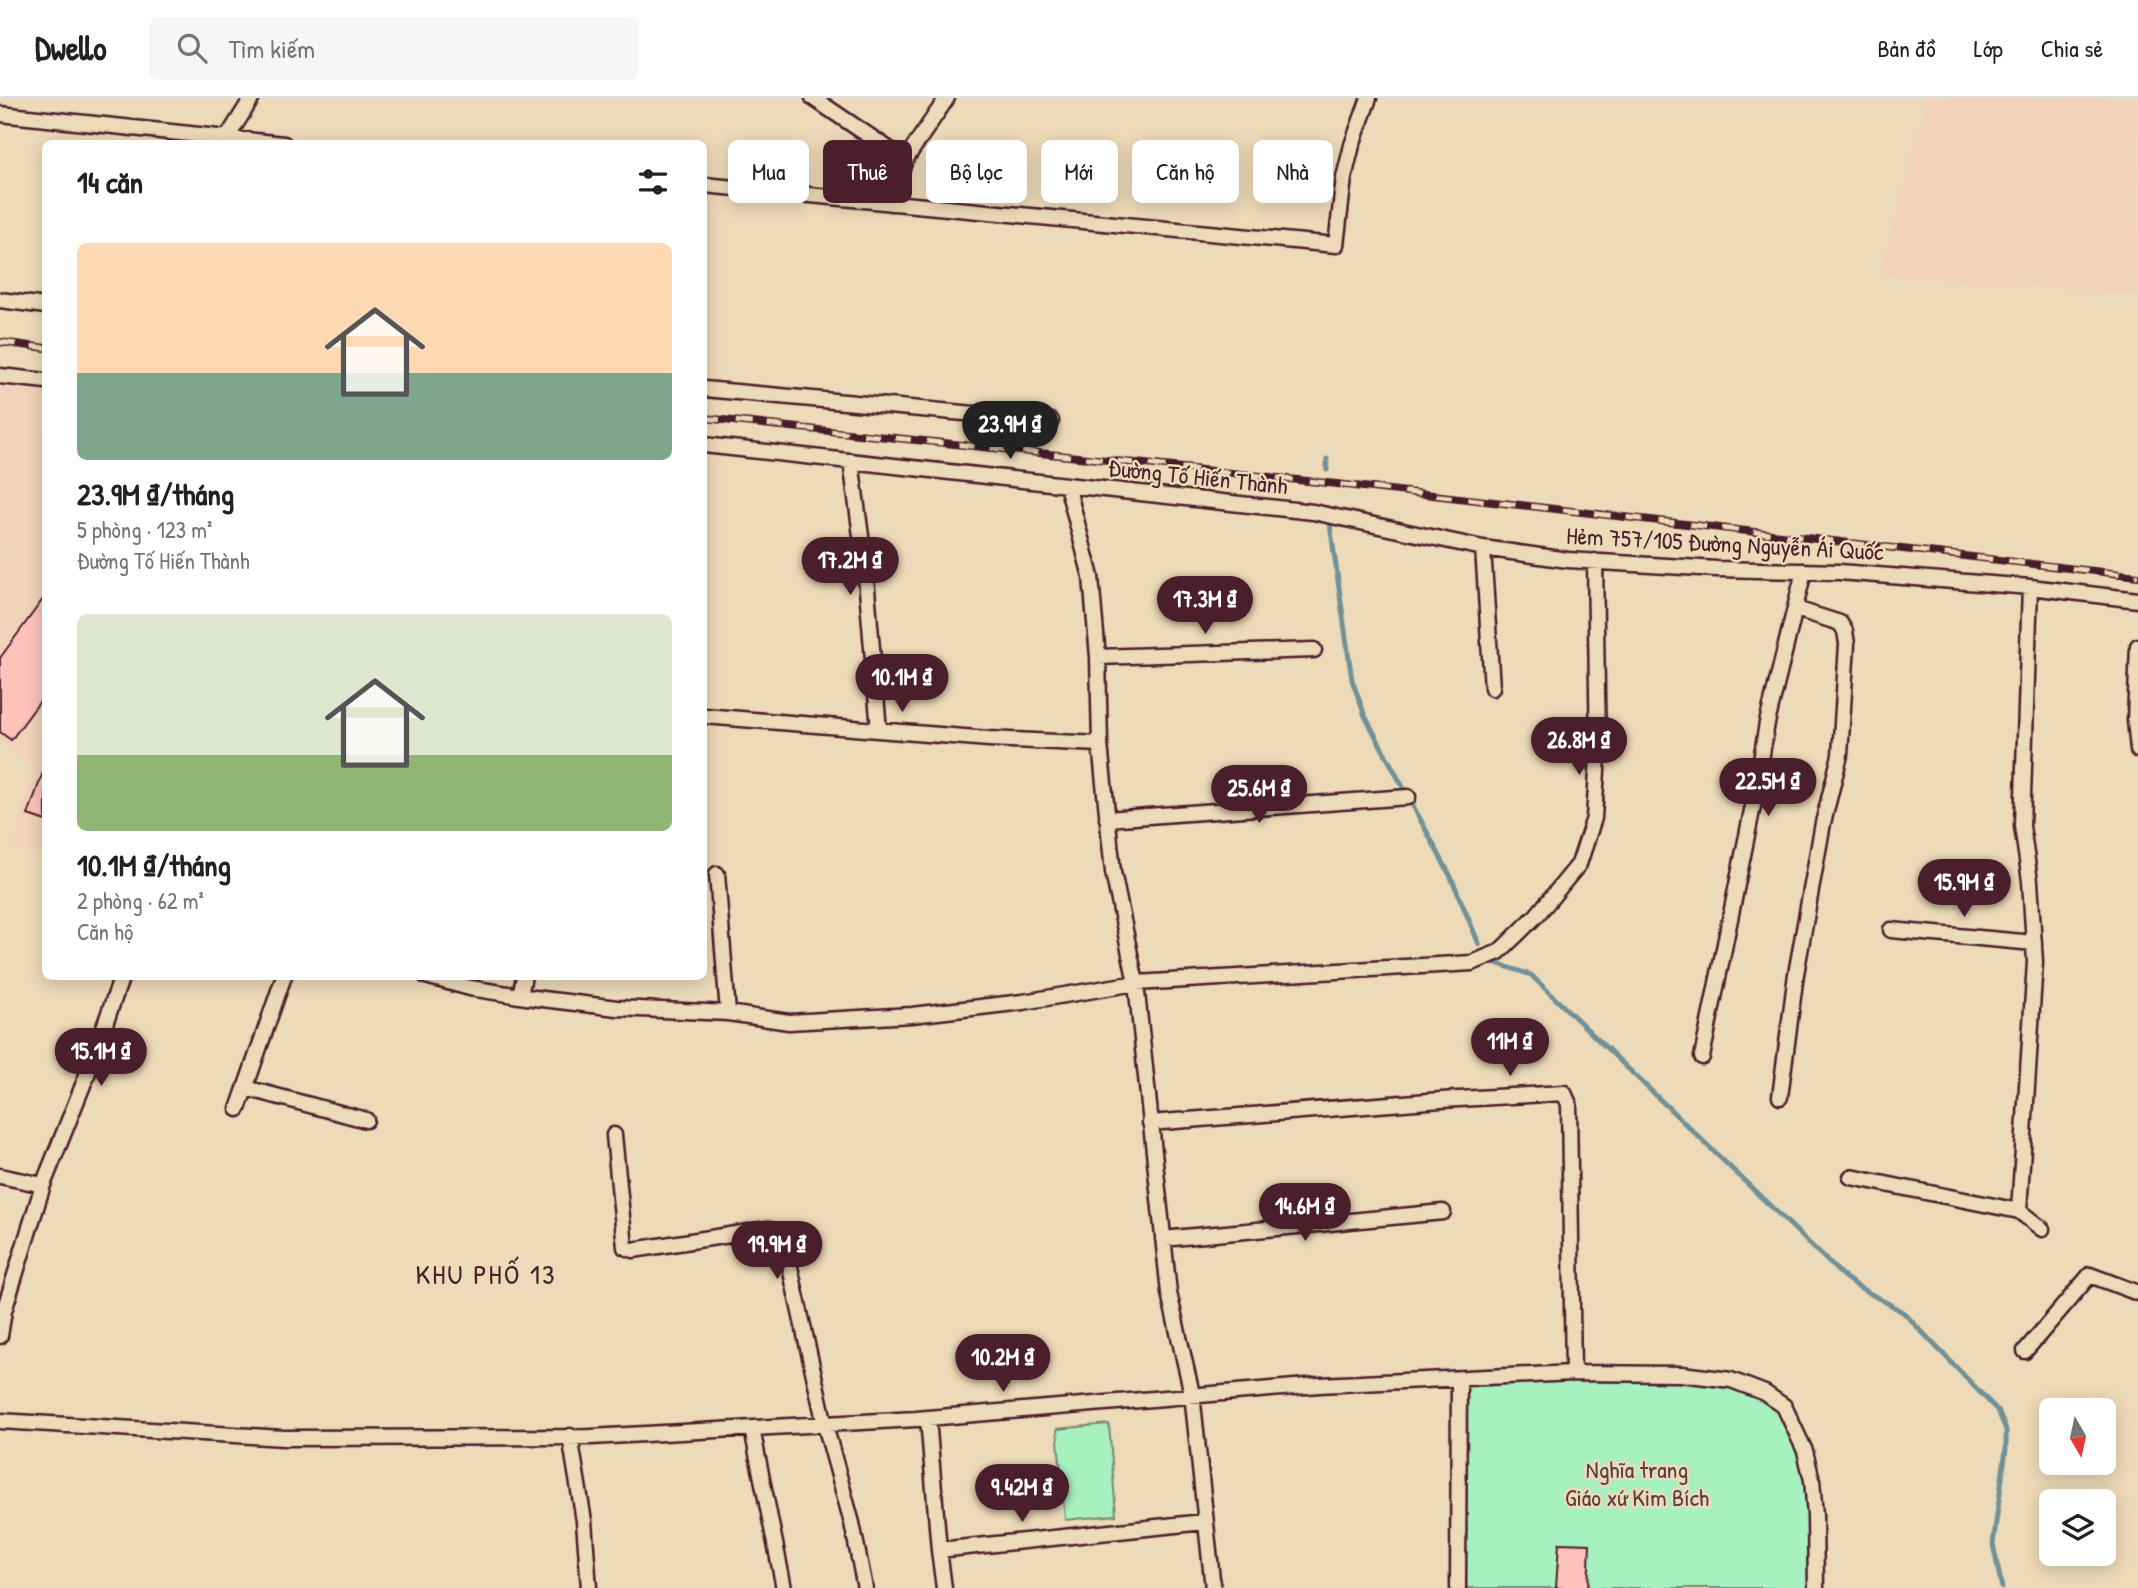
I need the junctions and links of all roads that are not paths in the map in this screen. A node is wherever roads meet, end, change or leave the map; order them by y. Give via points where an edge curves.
1 (251, 98) edge
2 (813, 98) edge
3 (947, 98) edge
4 (1368, 98) edge
5 (0, 114) edge
6 (227, 138) junction
7 (246, 140) edge
8 (875, 140) edge
9 (912, 150) edge
10 (707, 185) edge
11 (823, 197) edge
12 (890, 203) edge
13 (0, 300) edge
14 (42, 305) edge
15 (0, 376) edge
16 (42, 381) edge
17 (707, 389) edge
18 (1051, 421) dead end
19 (707, 445) edge
20 (851, 461) junction
21 (1067, 485) junction
22 (1312, 512) joint
23 (1483, 548) junction
24 (1595, 561) junction
25 (1804, 571) junction
26 (2030, 587) junction
27 (2138, 600) edge
28 (1796, 609) junction
29 (2138, 646) edge
30 (1314, 650) dead end
31 (1098, 657) junction
32 (1492, 688) dead end
33 (707, 716) edge
34 (879, 730) junction
35 (1100, 744) junction
36 (2138, 750) edge
37 (1408, 797) dead end
38 (1107, 820) junction
39 (717, 874) dead end
40 (1891, 930) dead end
41 (2034, 943) junction
42 (121, 980) edge
43 (283, 980) edge
44 (441, 980) edge
45 (523, 980) edge
46 (1136, 983) junction
47 (520, 996) junction
48 (728, 1013) junction
49 (1702, 1058) dead end
50 (246, 1088) junction
51 (1780, 1097) dead end
52 (239, 1109) dead end
53 (366, 1121) dead end
54 (1150, 1124) junction
55 (614, 1135) dead end
56 (0, 1176) edge
57 (1851, 1177) dead end
58 (43, 1185) junction
59 (2019, 1211) junction
60 (1443, 1212) dead end
61 (2042, 1229) dead end
62 (1163, 1239) junction
63 (2138, 1293) edge
64 (0, 1336) edge
65 (2025, 1351) dead end
66 (1573, 1373) junction
67 (1459, 1379) junction
68 (1192, 1394) junction
69 (928, 1418) junction
70 (0, 1421) edge
71 (825, 1425) junction
72 (752, 1430) junction
73 (570, 1436) junction
74 (1204, 1522) junction
75 (939, 1550) junction
76 (589, 1588) edge
77 (784, 1588) edge
78 (865, 1588) edge
79 (944, 1588) edge
80 (1213, 1588) edge
81 (1458, 1588) edge
82 (1816, 1588) edge

1 - 6 street
2 - 8 street
3 - 9 street
4 - 12 street via 1344,178 1336,245
5 - 6 street
6 - 7 street
10 - 11 street
13 - 14 street
15 - 16 street
17 - 18 street
19 - 20 street, Đường Tố Hiến Thành
20 - 21 street, Đường Tố Hiến Thành
20 - 34 street
21 - 22 street, Đường Tố Hiến Thành
21 - 31 street via 1091,577
22 - 23 street, Hẻm 757/105 Đường Nguyễn Ái Quốc
23 - 24 street, Hẻm 757/105 Đường Nguyễn Ái Quốc
23 - 32 street
24 - 25 street, Hẻm 757/105 Đường Nguyễn Ái Quốc
24 - 46 street via 1598,755 1594,818 1579,864 1499,952 1472,962
25 - 26 street, Hẻm 757/105 Đường Nguyễn Ái Quốc
25 - 28 street
26 - 27 street, Hẻm 757/105 Đường Nguyễn Ái Quốc
26 - 41 street via 2022,826
28 - 49 street via 1767,723
28 - 51 street via 1840,623 1847,644 1840,755 1796,974
29 - 36 street via 2134,720
30 - 31 street
31 - 35 street
33 - 34 street
34 - 35 street
35 - 38 street
37 - 38 street
38 - 46 street
39 - 48 street
40 - 41 street
41 - 59 street
42 - 58 street
43 - 50 street
44 - 47 street
45 - 47 street
46 - 48 street via 1023,1002 841,1021 789,1022
46 - 54 street
47 - 48 street
50 - 52 street
50 - 53 street
54 - 62 street
54 - 66 street via 1564,1093 1569,1104
55 - 71 street via 625,1247 632,1250 768,1229 781,1234
56 - 58 street
57 - 59 street
58 - 64 street
59 - 61 street
60 - 62 street
62 - 68 street
63 - 65 street via 2090,1275
66 - 67 street
66 - 82 street via 1681,1374 1731,1380 1784,1406 1805,1451 1812,1480
67 - 68 street
67 - 81 street
68 - 69 street
68 - 74 street
69 - 71 street
69 - 75 street
70 - 73 street via 284,1438
71 - 72 street
71 - 78 street
72 - 73 street
72 - 77 street
73 - 76 street
74 - 75 street
74 - 80 street
75 - 79 street

